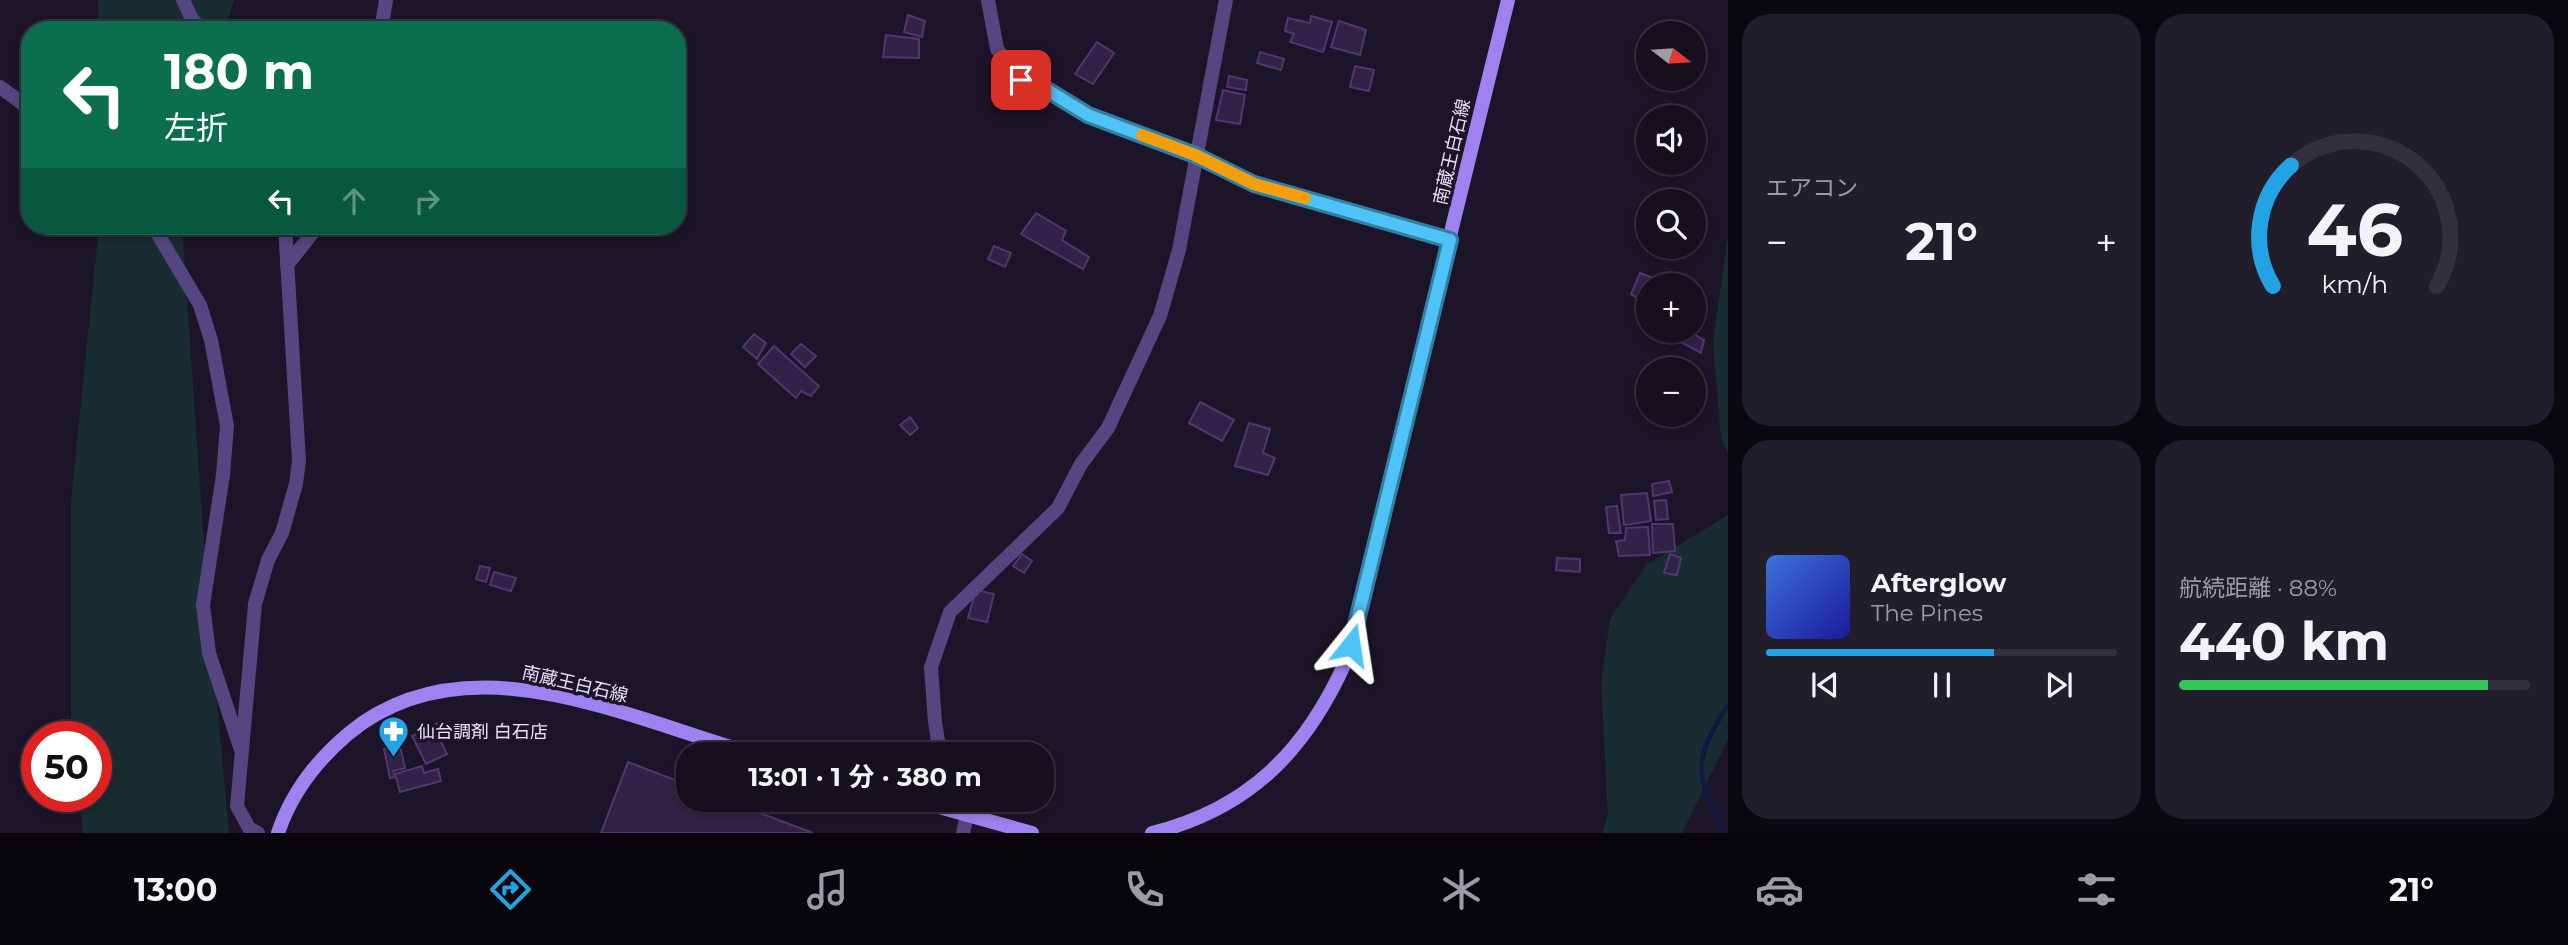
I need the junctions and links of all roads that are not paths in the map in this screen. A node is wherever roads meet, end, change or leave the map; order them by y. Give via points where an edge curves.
1 (183, 0) edge
2 (386, 0) edge
3 (988, 0) edge
4 (1226, 0) edge
5 (1508, 0) edge
6 (194, 21) edge
7 (382, 21) edge
8 (0, 87) edge
9 (21, 102) edge
10 (1195, 155) junction
11 (158, 235) edge
12 (285, 235) edge
13 (311, 235) edge
14 (1450, 240) junction
15 (287, 265) junction
16 (713, 742) edge
17 (938, 742) edge
18 (240, 749) junction
19 (954, 812) edge
20 (968, 812) edge
21 (968, 816) junction
22 (258, 833) edge
23 (278, 833) edge
24 (963, 833) edge
25 (1032, 833) edge
26 (1152, 833) edge

1 - 6 street
2 - 7 street
3 - 10 street via 997,49 1021,80 1044,88 1088,115
4 - 10 street
5 - 14 main road, 南蔵王白石線
8 - 9 street
10 - 14 street via 1254,184
10 - 17 street via 1180,250 1160,316 1108,428 1058,508 950,612 931,667
11 - 18 street via 200,305 227,426 203,605 209,653
12 - 15 street
13 - 15 street
14 - 26 main road, 南蔵王白石線 via 1356,628 1322,712 1289,755 1260,781 1219,808
15 - 18 street via 299,461 282,534 268,560 255,604
16 - 23 main road, 南蔵王白石線 via 548,694 494,687 450,689 402,701 340,741 300,786
18 - 22 street via 237,806 249,828
19 - 21 main road
20 - 21 street
21 - 24 street
21 - 25 main road

